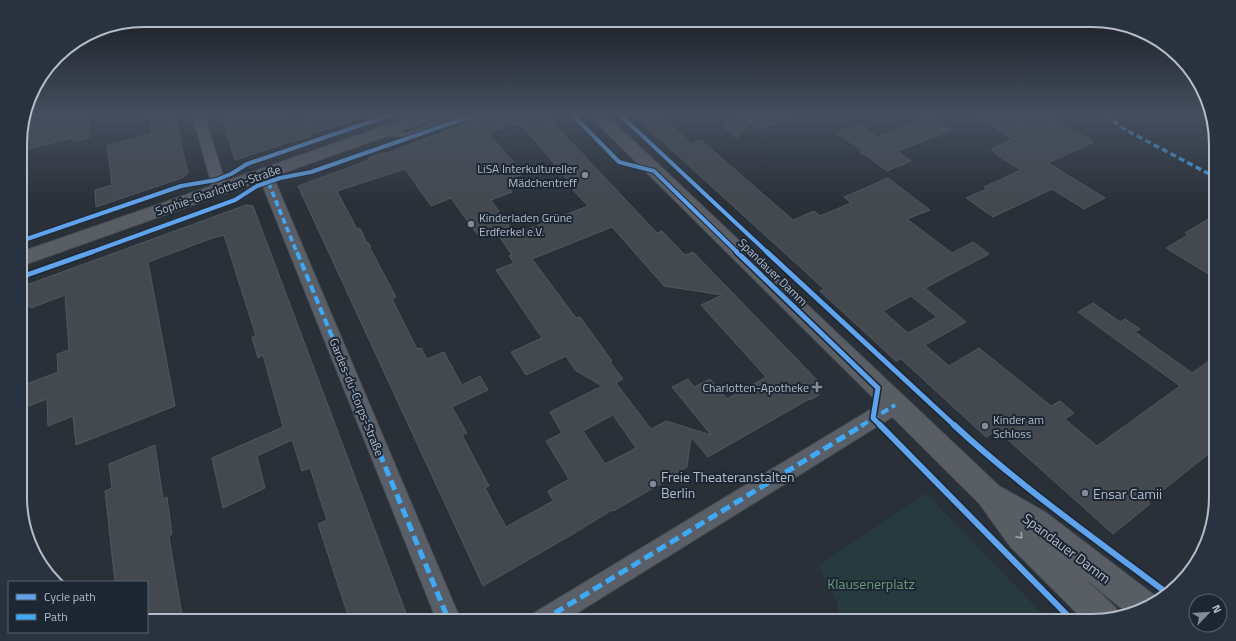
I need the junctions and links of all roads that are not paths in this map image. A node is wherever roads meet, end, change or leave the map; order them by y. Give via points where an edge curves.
1 (207, 143) edge
2 (352, 143) edge
3 (626, 143) edge
4 (265, 174) junction
5 (220, 189) junction
6 (27, 257) edge
7 (895, 405) junction
8 (989, 494) junction
9 (1140, 604) edge
10 (446, 614) edge
11 (553, 614) edge
12 (1100, 614) edge

1 - 5 street
2 - 4 main road, Sophie-Charlotten-Straße
3 - 7 main road, Spandauer Damm
4 - 5 main road, Sophie-Charlotten-Straße
4 - 10 street, Gardes-du-Corps-Straße
5 - 6 main road, Sophie-Charlotten-Straße
7 - 8 main road, Spandauer Damm
7 - 11 street
8 - 9 main road, Spandauer Damm via 1035,521
8 -> 12 main road, Spandauer Damm via 1020,536

